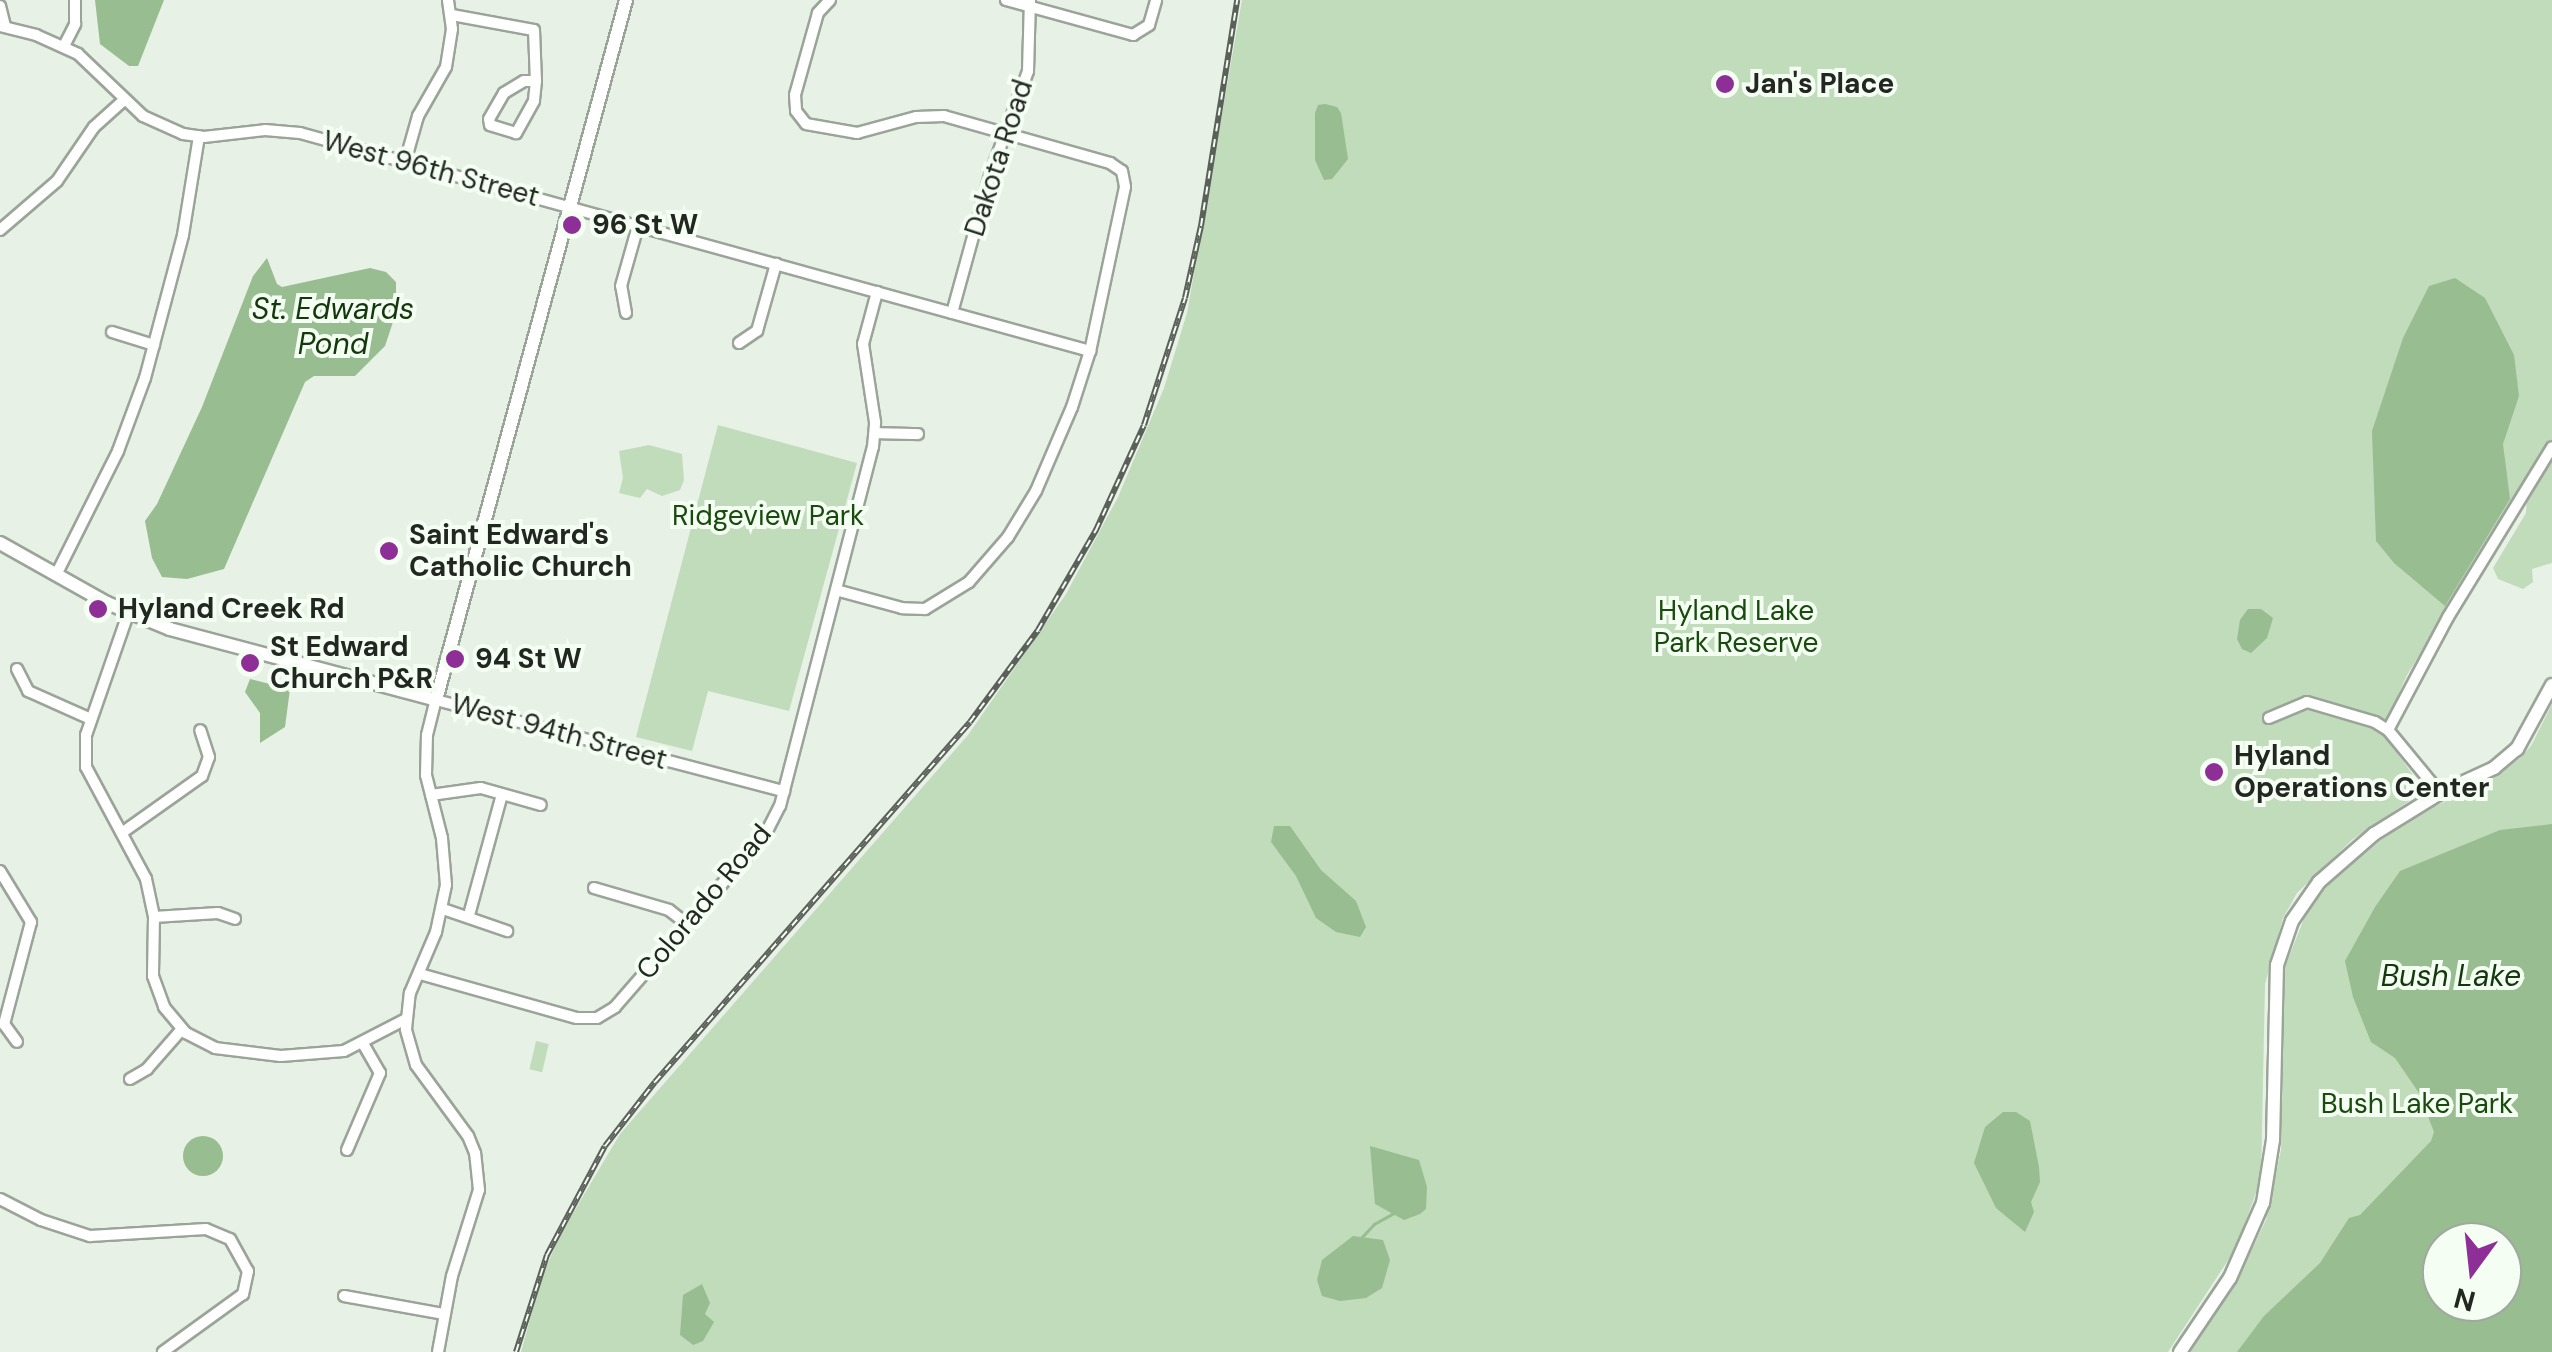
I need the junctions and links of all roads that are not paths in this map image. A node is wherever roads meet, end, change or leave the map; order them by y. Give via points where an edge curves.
1 (76, 0) edge
2 (448, 0) edge
3 (626, 0) edge
4 (830, 0) edge
5 (1006, 0) edge
6 (1156, 0) edge
7 (1030, 4) edge
8 (0, 6) edge
9 (452, 15) junction
10 (2, 26) edge
11 (64, 46) junction
12 (536, 81) junction
13 (124, 100) junction
14 (1007, 134) junction
15 (199, 136) junction
16 (405, 162) junction
17 (570, 207) junction
18 (638, 226) junction
19 (0, 230) edge
20 (776, 264) junction
21 (877, 292) junction
22 (626, 313) dead end
23 (952, 313) junction
24 (112, 332) dead end
25 (739, 343) dead end
26 (154, 345) junction
27 (1090, 352) junction
28 (876, 433) junction
29 (918, 434) dead end
30 (2552, 447) edge
31 (0, 542) edge
32 (56, 575) junction
33 (836, 590) junction
34 (128, 614) junction
35 (17, 670) dead end
36 (2552, 684) edge
37 (436, 700) junction
38 (2269, 718) dead end
39 (91, 719) junction
40 (200, 730) dead end
41 (2388, 730) junction
42 (784, 791) junction
43 (2440, 793) junction
44 (502, 794) junction
45 (431, 795) junction
46 (540, 804) dead end
47 (122, 832) junction
48 (0, 872) edge
49 (594, 888) dead end
50 (442, 908) junction
51 (469, 914) junction
52 (154, 917) junction
53 (235, 919) dead end
54 (687, 924) junction
55 (507, 931) dead end
56 (420, 974) junction
57 (406, 1019) junction
58 (182, 1029) junction
59 (17, 1042) dead end
60 (363, 1043) junction
61 (130, 1079) dead end
62 (347, 1150) dead end
63 (0, 1199) edge
64 (344, 1296) dead end
65 (444, 1314) junction
66 (162, 1352) edge
67 (438, 1352) edge
68 (2180, 1352) edge

1 - 11 street via 75,24
2 - 9 street
3 - 17 street
4 - 14 street via 818,12 796,95 800,118 826,131 857,133 930,116
5 - 7 street
6 - 7 street via 1143,32 1124,34
7 - 14 street, Dakota Road via 1028,70
8 - 10 street
9 - 12 street via 534,30
9 - 16 street via 446,66 418,116
10 - 11 street, West 96th Street
11 - 13 street, West 96th Street
12 - 12 street via 534,101 516,133 490,125 504,93 524,80
13 - 15 street, West 96th Street via 162,126
13 - 19 street via 94,127 57,181
14 - 23 street, Dakota Road
14 - 27 street via 1122,171 1125,187
15 - 16 street, West 96th Street via 283,130
15 - 26 street via 190,204
16 - 17 street, West 96th Street
17 - 18 street, West 96th Street
17 - 37 street
18 - 20 street, West 96th Street
18 - 22 street via 622,286
20 - 21 street, West 96th Street
20 - 25 street via 757,330
21 - 23 street, West 96th Street
21 - 28 street via 864,344
23 - 27 street, West 96th Street
24 - 26 street
26 - 32 street via 118,451
27 - 33 street via 1036,491 969,582 925,609
28 - 29 street
28 - 33 street, Colorado Road
30 - 41 street
31 - 32 street, West 94th Street
32 - 34 street, West 94th Street
33 - 42 street, Colorado Road
34 - 37 street, West 94th Street
34 - 39 street
35 - 39 street via 28,692
36 - 43 street via 2517,749 2494,768
37 - 42 street, West 94th Street
37 - 45 street via 426,755
38 - 41 street via 2306,702
39 - 47 street via 86,767
40 - 47 street via 209,757 202,776
41 - 43 street
42 - 54 street, Colorado Road via 766,833
43 - 68 street via 2350,853 2318,882 2292,921 2277,965 2273,1140 2264,1203 2236,1266
44 - 45 street via 467,787
44 - 46 street
44 - 51 street
45 - 50 street via 446,862
47 - 52 street via 146,880
48 - 59 street via 29,916 30,938 4,1024
49 - 54 street via 669,910
50 - 51 street
50 - 56 street
51 - 55 street via 478,924
52 - 53 street via 218,913
52 - 58 street via 153,976 164,1007
54 - 56 street, Colorado Road via 598,1018 577,1018
56 - 57 street
57 - 60 street
57 - 65 street via 409,1048 468,1136 478,1171 476,1208
58 - 60 street via 215,1048 281,1056 329,1056
58 - 61 street
60 - 62 street via 380,1074
63 - 66 street via 90,1236 206,1229 230,1239 248,1271 243,1294
64 - 65 street
65 - 67 street

